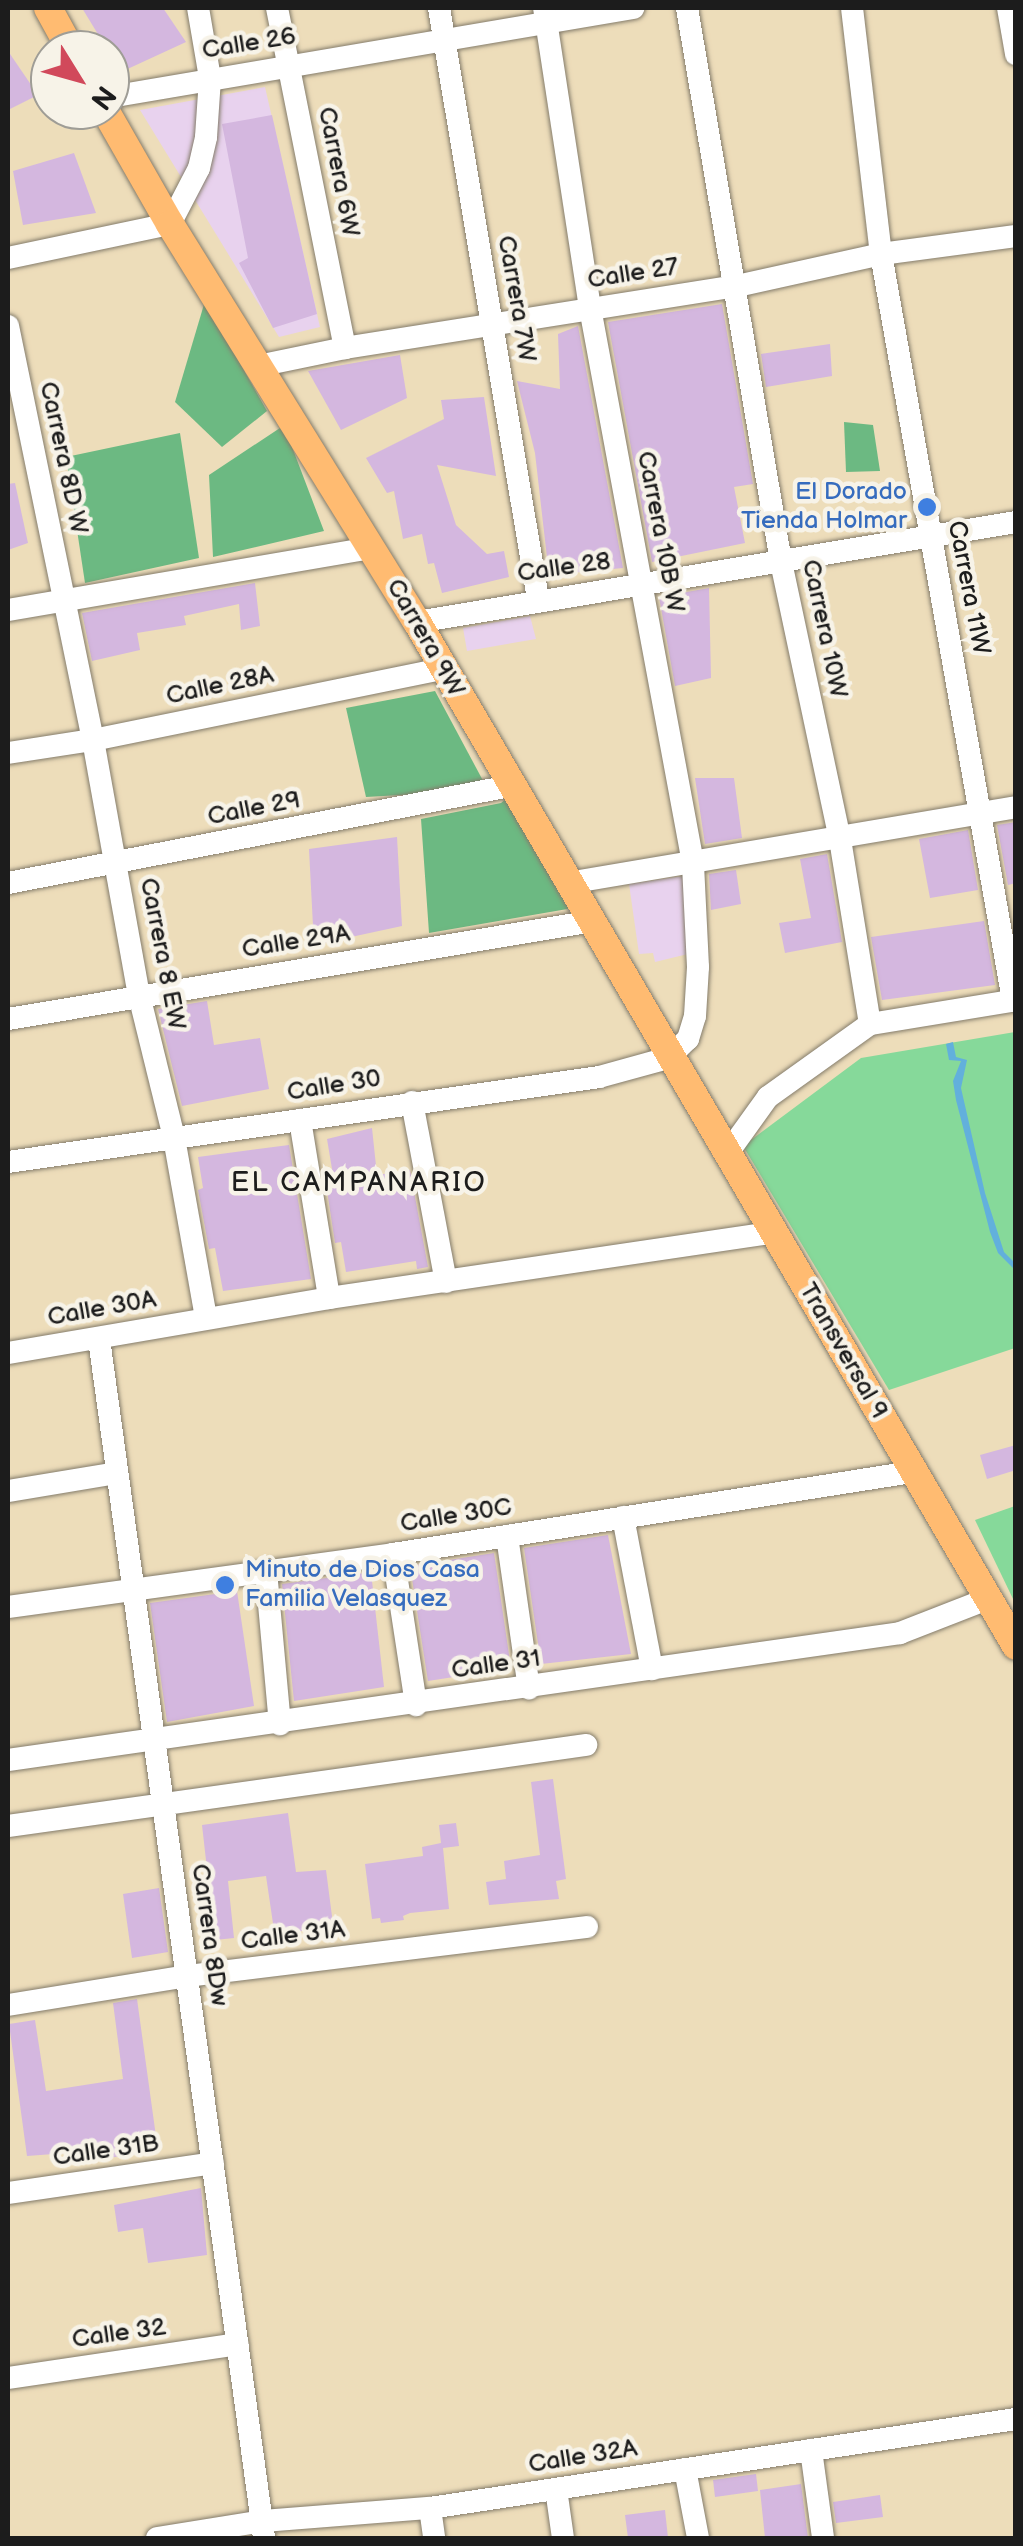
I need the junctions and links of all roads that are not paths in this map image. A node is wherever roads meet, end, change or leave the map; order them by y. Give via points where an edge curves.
1 (48, 8) edge
2 (198, 8) edge
3 (277, 8) edge
4 (440, 8) edge
5 (633, 8) edge
6 (687, 8) edge
7 (852, 8) edge
8 (1008, 8) edge
9 (545, 15) edge
10 (61, 30) edge
11 (445, 40) junction
12 (1016, 54) edge
13 (288, 65) junction
14 (210, 78) junction
15 (130, 93) edge
16 (116, 130) edge
17 (170, 224) junction
18 (1016, 236) edge
19 (881, 254) junction
20 (8, 258) edge
21 (737, 286) junction
22 (590, 308) junction
23 (493, 325) junction
24 (8, 326) edge
25 (345, 348) junction
26 (258, 366) junction
27 (1016, 522) edge
28 (930, 536) junction
29 (372, 548) junction
30 (781, 562) junction
31 (642, 585) junction
32 (538, 599) junction
33 (65, 600) junction
34 (8, 610) edge
35 (417, 622) junction
36 (443, 669) junction
37 (94, 740) junction
38 (8, 753) edge
39 (510, 786) junction
40 (1016, 807) edge
41 (983, 813) junction
42 (840, 839) junction
43 (693, 863) junction
44 (116, 864) junction
45 (568, 882) junction
46 (8, 883) edge
47 (593, 921) junction
48 (139, 995) junction
49 (1014, 1000) edge
50 (8, 1019) edge
51 (870, 1024) junction
52 (668, 1058) junction
53 (412, 1102) junction
54 (300, 1120) junction
55 (174, 1138) junction
56 (726, 1154) junction
57 (8, 1162) edge
58 (775, 1232) junction
59 (446, 1282) junction
60 (329, 1298) junction
61 (206, 1318) junction
62 (98, 1338) junction
63 (8, 1353) edge
64 (912, 1472) junction
65 (117, 1473) junction
66 (8, 1492) edge
67 (623, 1517) junction
68 (506, 1536) junction
69 (393, 1554) junction
70 (266, 1571) junction
71 (133, 1587) junction
72 (987, 1598) junction
73 (8, 1607) edge
74 (1016, 1646) edge
75 (652, 1669) junction
76 (529, 1688) junction
77 (416, 1705) junction
78 (280, 1724) junction
79 (154, 1738) junction
80 (586, 1745) dead end
81 (8, 1760) edge
82 (163, 1806) junction
83 (8, 1826) edge
84 (587, 1928) dead end
85 (187, 1976) junction
86 (8, 2005) edge
87 (213, 2163) junction
88 (8, 2193) edge
89 (238, 2344) junction
90 (8, 2378) edge
91 (1016, 2419) edge
92 (812, 2450) junction
93 (685, 2470) junction
94 (556, 2489) junction
95 (430, 2508) junction
96 (264, 2530) edge
97 (158, 2538) edge
98 (434, 2538) edge
99 (563, 2538) edge
100 (698, 2538) edge
101 (823, 2538) edge

1 - 10 main road
2 - 14 street
3 - 13 street, Carrera 6W
4 - 11 street, Carrera 7W
5 - 9 street, Calle 26
6 - 21 street, Carrera 10W
7 - 19 street, Carrera 11W
8 - 12 street
9 - 11 street, Calle 26
9 - 22 street, Carrera 10B W
11 - 13 street, Calle 26
11 - 23 street, Carrera 7W
13 - 14 street, Calle 26
13 - 25 street, Carrera 6W
14 - 15 street, Calle 26
14 - 17 street via 199,168
16 - 17 main road, Carrera 9W
17 - 20 street
17 - 26 main road, Carrera 9W
18 - 19 street, Calle 27
19 - 21 street, Calle 27
19 - 28 street, Carrera 11W
21 - 22 street, Calle 27
21 - 30 street, Carrera 10W
22 - 23 street, Calle 27
22 - 31 street, Carrera 10B W
23 - 25 street, Calle 27
23 - 32 street, Carrera 7W
24 - 33 street, Carrera 8D W
25 - 26 street, Calle 27
26 - 29 main road, Carrera 9W
27 - 28 street, Calle 28
28 - 30 street, Calle 28
28 - 41 street, Carrera 11W
29 - 33 street
29 - 35 main road, Carrera 9W
30 - 31 street, Calle 28
30 - 42 street, Carrera 10W
31 - 32 street, Calle 28
31 - 43 street, Carrera 10B W
32 - 35 street, Calle 28
33 - 34 street
33 - 37 street, Carrera 8 EW
35 - 36 main road, Carrera 9W
36 - 37 street, Calle 28A
36 - 39 main road, Carrera 9W
37 - 38 street, Calle 28A
37 - 44 street, Carrera 8 EW
39 - 44 street, Calle 29
39 - 45 main road, Carrera 9W
40 - 41 street
41 - 42 street
41 - 49 street, Carrera 11W
42 - 43 street
42 - 51 street, Carrera 10W
43 - 45 street
43 - 52 street, Carrera 10B W via 695,1016 688,1038
44 - 46 street, Calle 29
44 - 48 street, Carrera 8 EW
45 - 47 main road, Carrera 9W
47 - 48 street, Calle 29A
47 - 52 main road, Carrera 9W
48 - 50 street, Calle 29A
48 - 55 street, Carrera 8 EW
49 - 51 street
51 - 56 street via 768,1097
52 - 53 street, Calle 30 via 599,1077
52 - 56 main road, Transversal 9
53 - 54 street, Calle 30
53 - 59 street
54 - 55 street, Calle 30
54 - 60 street
55 - 57 street, Calle 30
55 - 61 street, Carrera 8 EW
56 - 58 main road, Transversal 9
58 - 59 street, Calle 30A
58 - 64 main road, Transversal 9
59 - 60 street, Calle 30A
60 - 61 street, Calle 30A
61 - 62 street, Calle 30A
62 - 63 street, Calle 30A
62 - 65 street, Carrera 8Dw
64 - 67 street, Calle 30C
64 - 72 main road, Transversal 9
65 - 66 street
65 - 71 street, Carrera 8Dw
67 - 68 street, Calle 30C
67 - 75 street
68 - 69 street, Calle 30C
68 - 76 street
69 - 70 street, Calle 30C
69 - 77 street
70 - 71 street, Calle 30C
70 - 78 street
71 - 73 street, Calle 30C
71 - 79 street, Carrera 8Dw
72 - 74 main road, Transversal 9
72 - 75 street, Calle 31 via 900,1633
75 - 76 street, Calle 31
76 - 77 street, Calle 31
77 - 78 street, Calle 31
78 - 79 street, Calle 31
79 - 81 street, Calle 31
79 - 82 street, Carrera 8Dw
80 - 82 street
82 - 83 street
82 - 85 street, Carrera 8Dw
84 - 85 street, Calle 31A
85 - 86 street, Calle 31A
85 - 87 street, Carrera 8Dw
87 - 88 street, Calle 31B
87 - 89 street, Carrera 8Dw
89 - 90 street, Calle 32
89 - 96 street, Carrera 8Dw
91 - 92 street, Calle 32A
92 - 93 street, Calle 32A
92 - 101 street
93 - 94 street, Calle 32A
93 - 100 street
94 - 95 street, Calle 32A
94 - 99 street
95 - 96 street, Calle 32A
95 - 98 street
96 - 97 street, Calle 32A

